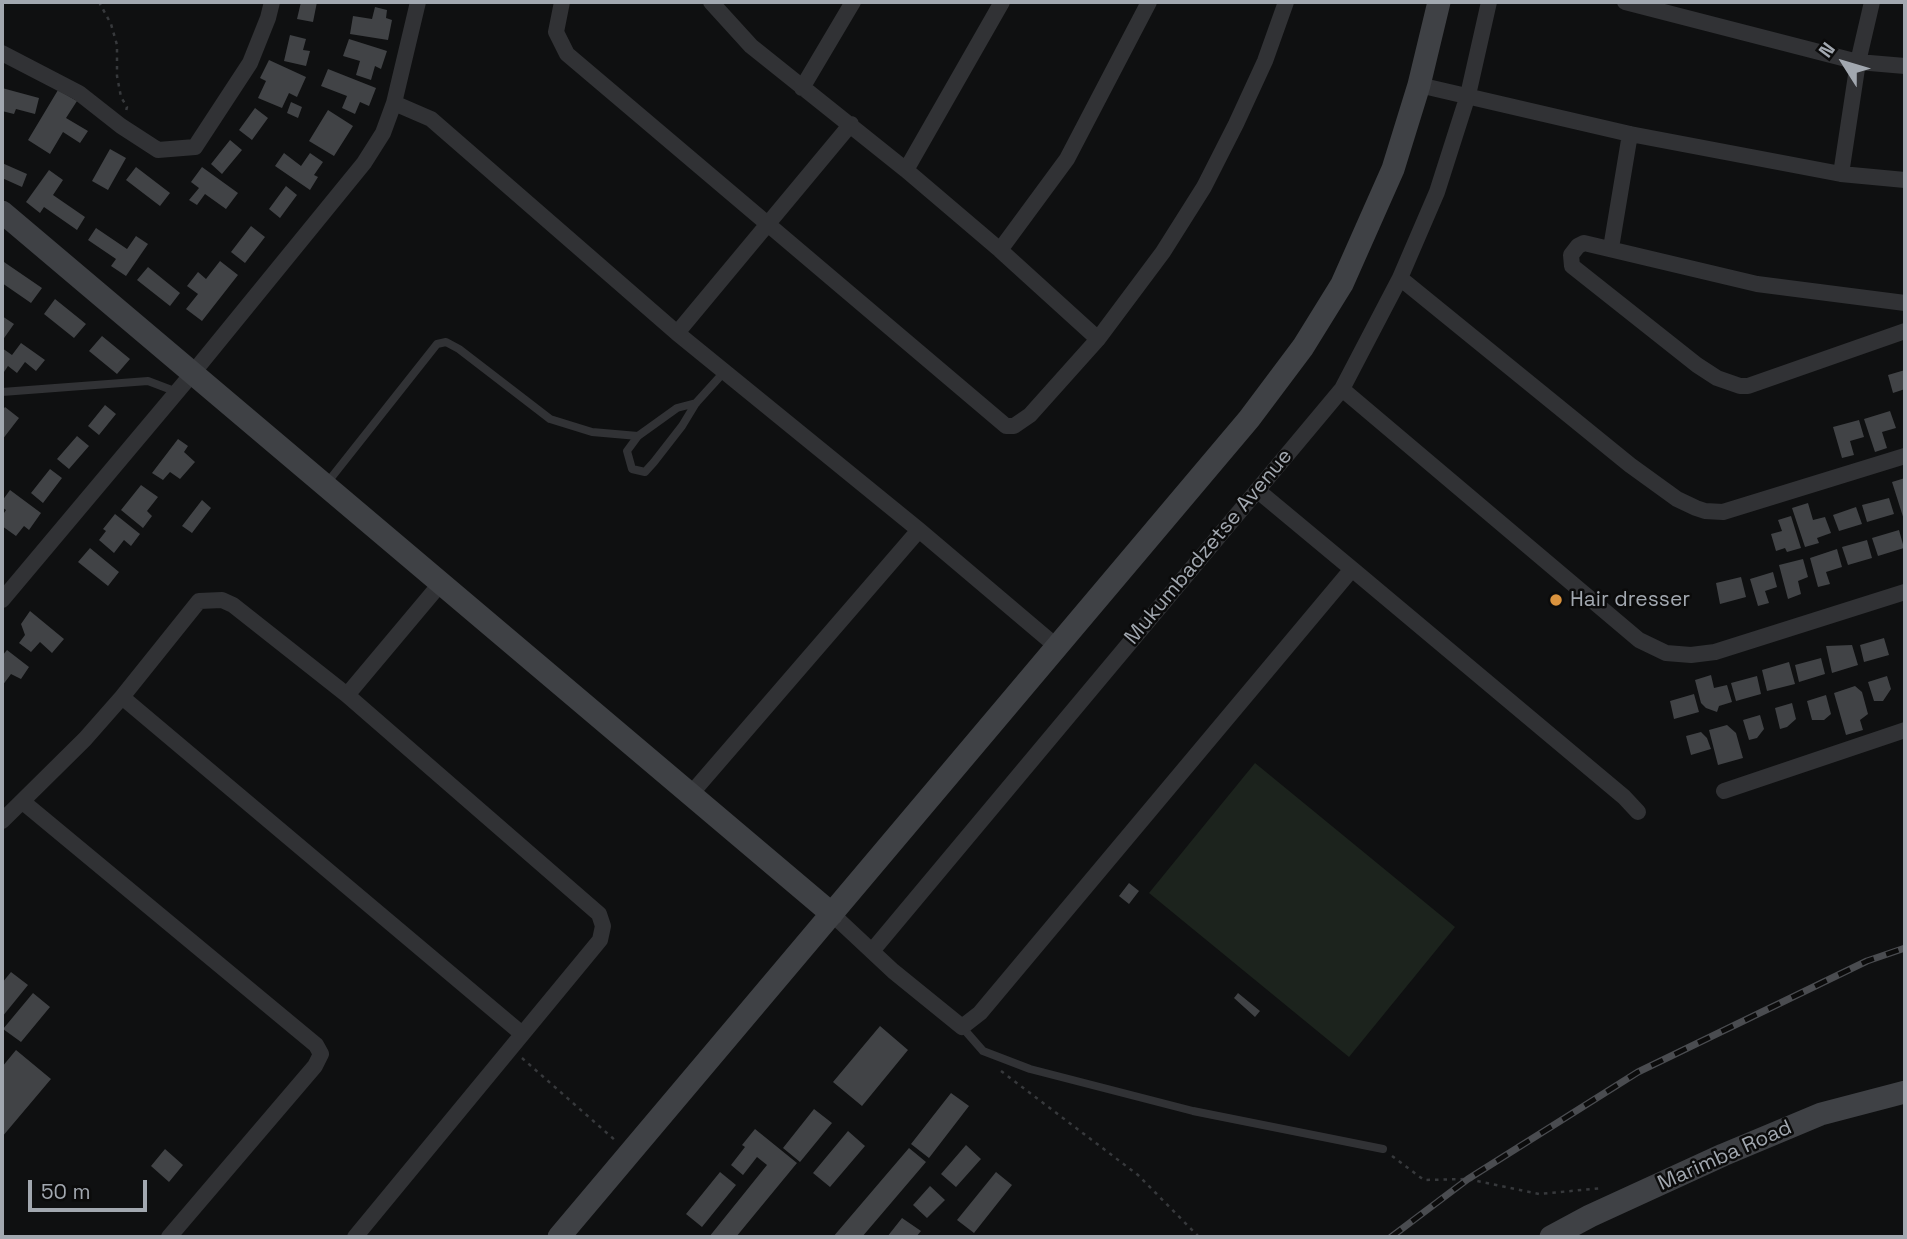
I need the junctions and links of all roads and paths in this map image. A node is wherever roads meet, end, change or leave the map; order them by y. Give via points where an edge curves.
1 (99, 2) edge
2 (272, 2) edge
3 (418, 2) edge
4 (562, 2) edge
5 (711, 2) edge
6 (853, 2) edge
7 (1002, 2) edge
8 (1149, 2) edge
9 (1286, 2) edge
10 (1439, 2) edge
11 (1489, 2) edge
12 (1626, 2) edge
13 (1872, 2) edge
14 (2, 53) edge
15 (1858, 62) junction
16 (1905, 66) edge
17 (1419, 85) junction
18 (802, 88) junction
19 (1468, 95) junction
20 (394, 103) junction
21 (851, 124) junction
22 (121, 126) junction
23 (1630, 134) junction
24 (906, 170) junction
25 (1841, 174) junction
26 (1905, 180) edge
27 (2, 212) edge
28 (768, 226) junction
29 (1611, 248) junction
30 (1000, 250) junction
31 (1400, 278) junction
32 (1905, 303) edge
33 (1905, 331) edge
34 (677, 332) junction
35 (1098, 339) junction
36 (725, 371) junction
37 (192, 374) junction
38 (1342, 389) junction
39 (2, 392) edge
40 (177, 392) junction
41 (696, 403) junction
42 (638, 436) junction
43 (1905, 456) edge
44 (325, 486) junction
45 (1256, 490) junction
46 (919, 530) junction
47 (1352, 569) junction
48 (440, 583) junction
49 (1905, 592) edge
50 (2, 600) edge
51 (1056, 646) junction
52 (346, 695) junction
53 (122, 697) junction
54 (1905, 730) edge
55 (1724, 790) dead end
56 (690, 795) junction
57 (23, 802) junction
58 (1638, 812) dead end
59 (2, 821) edge
60 (832, 914) junction
61 (872, 951) junction
62 (962, 1027) junction
63 (522, 1033) junction
64 (511, 1048) junction
65 (983, 1051) junction
66 (1905, 1092) edge
67 (1383, 1149) joint
68 (629, 1153) junction
69 (1632, 1197) junction
70 (169, 1237) edge
71 (355, 1237) edge
72 (559, 1237) edge
73 (1199, 1237) edge
74 (1551, 1237) edge

1 - 22 path via 117,45 117,76 127,107
2 - 22 street via 250,62 195,147 158,150
3 - 20 street
4 - 28 street via 556,32 567,54
5 - 18 street via 751,46
6 - 18 street
7 - 24 street
8 - 30 street via 1067,159
9 - 35 street via 1265,61 1205,187 1164,252
10 - 17 street
11 - 19 street, Mukumbadzetse Avenue
12 - 15 street
13 - 15 street
14 - 22 street via 79,93
15 - 16 street
15 - 25 street
17 - 19 street
17 - 51 street via 1393,169 1342,284 1309,337 1250,419
18 - 21 street
19 - 23 street
19 - 31 street, Mukumbadzetse Avenue via 1437,192
20 - 34 street via 431,119
20 - 37 street via 383,133 364,163
21 - 24 street
21 - 28 street
23 - 25 street
23 - 29 street
24 - 30 street
25 - 26 street
27 - 37 street
28 - 34 street
28 - 35 street via 1006,426 1031,415
29 - 32 street via 1757,284
29 - 33 street via 1584,243 1574,250 1572,266 1706,372 1730,383 1748,386
30 - 35 street
31 - 38 street, Mukumbadzetse Avenue
31 - 43 street via 1630,465 1696,508 1723,512
34 - 36 street
36 - 41 lane
36 - 46 street
37 - 40 street
37 - 44 street
38 - 45 street, Mukumbadzetse Avenue
38 - 49 street via 1639,640 1666,653 1715,652
39 - 40 lane via 148,381
40 - 50 street
41 - 42 lane via 677,408
41 - 42 lane via 645,472 632,469 626,452
42 - 44 lane via 592,432 550,418 446,342 437,344
44 - 48 street
45 - 47 street
45 - 61 street, Mukumbadzetse Avenue
46 - 51 street
46 - 56 street
47 - 58 street
47 - 62 street via 989,1004
48 - 52 street
48 - 56 street
51 - 60 street
52 - 53 street via 233,605 213,599 200,601
52 - 63 street via 599,914 603,926 600,940
53 - 57 street
53 - 63 street
54 - 55 street
56 - 60 street
57 - 59 street
57 - 70 street via 316,1045 321,1054
60 - 61 street
60 - 68 street
61 - 62 street
62 - 65 lane
63 - 64 street
64 - 68 path
64 - 71 street
65 - 67 lane via 1030,1069 1193,1111
65 - 73 path via 1008,1078 1138,1175
66 - 69 street, Marimba Road via 1821,1114
67 - 69 path via 1424,1180 1468,1179 1539,1194 1610,1188
68 - 72 street
69 - 74 street, Marimba Road

